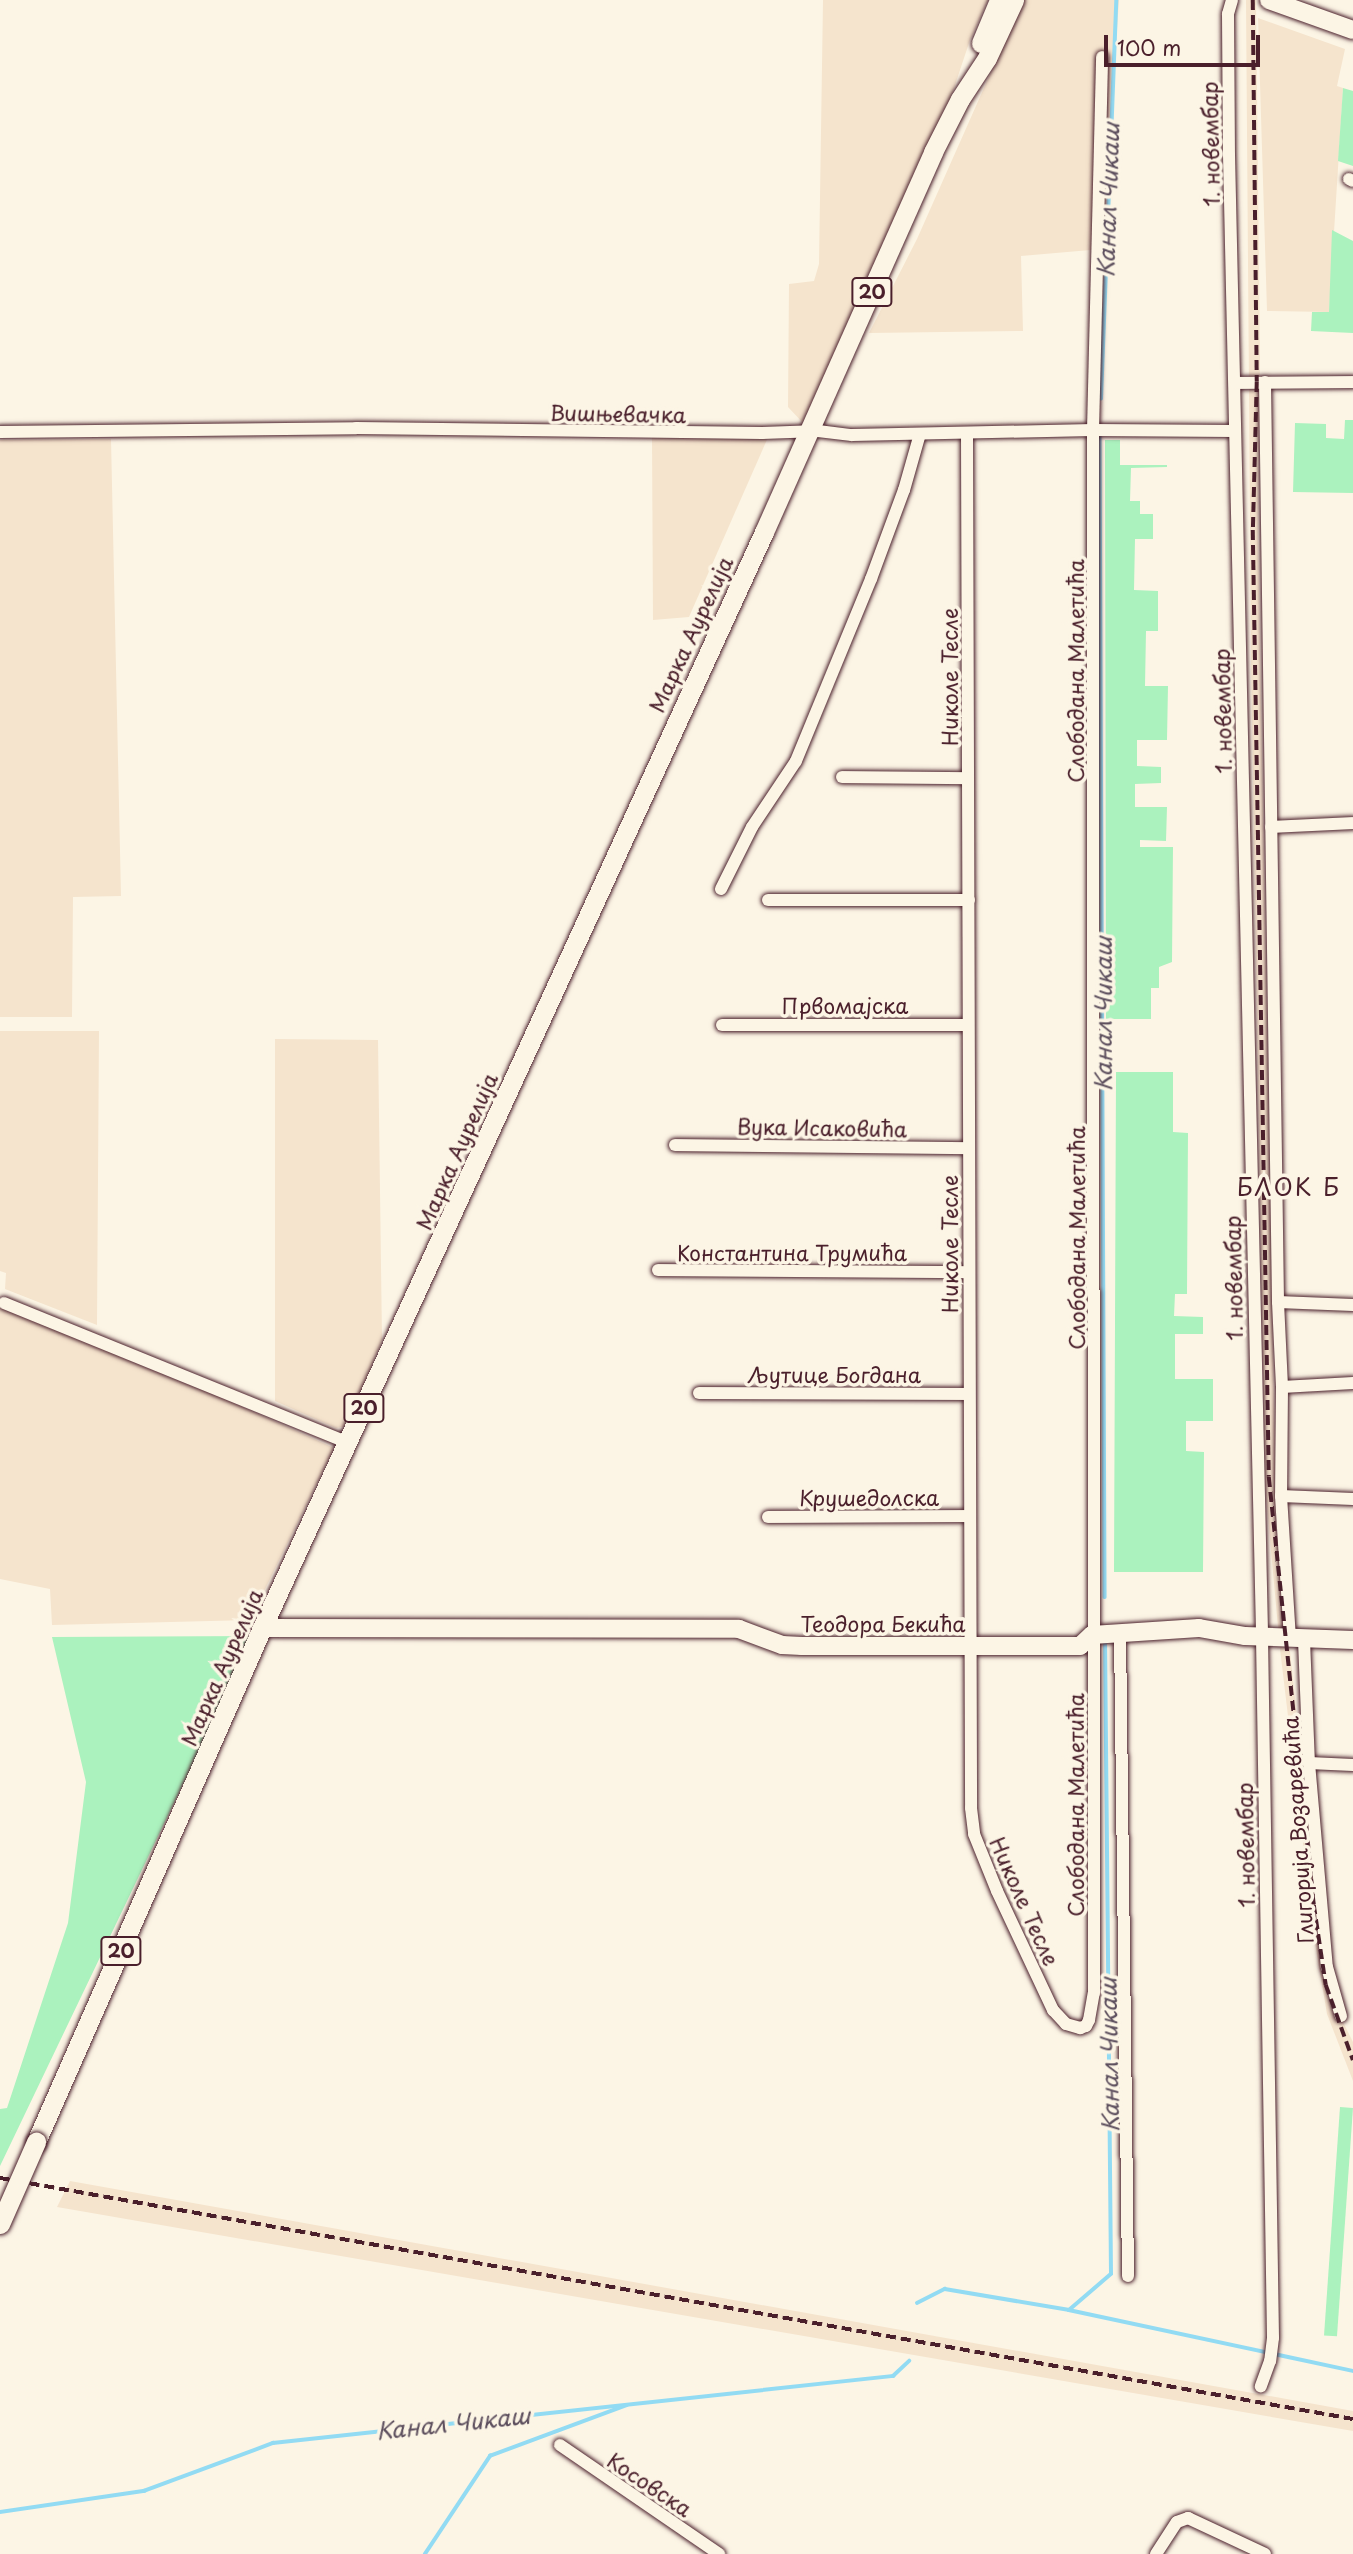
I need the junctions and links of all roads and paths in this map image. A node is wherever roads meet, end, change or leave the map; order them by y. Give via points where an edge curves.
1 (999, 0) edge
2 (1014, 0) edge
3 (1232, 0) edge
4 (1269, 0) edge
5 (1353, 30) edge
6 (1102, 57) dead end
7 (960, 99) junction
8 (1265, 382) junction
9 (1353, 382) edge
10 (1236, 383) junction
11 (1093, 430) junction
12 (807, 431) junction
13 (1235, 431) junction
14 (0, 432) edge
15 (967, 433) junction
16 (920, 434) junction
17 (842, 777) dead end
18 (968, 778) junction
19 (1353, 823) edge
20 (1271, 827) junction
21 (721, 889) dead end
22 (768, 900) dead end
23 (969, 900) junction
24 (722, 1024) dead end
25 (968, 1025) junction
26 (675, 1144) dead end
27 (968, 1148) junction
28 (657, 1270) dead end
29 (968, 1272) junction
30 (1278, 1302) junction
31 (4, 1303) dead end
32 (1353, 1305) edge
33 (1353, 1383) edge
34 (1282, 1387) junction
35 (699, 1393) dead end
36 (968, 1394) junction
37 (348, 1443) junction
38 (1281, 1496) junction
39 (1353, 1499) edge
40 (969, 1516) junction
41 (768, 1517) dead end
42 (262, 1628) junction
43 (1106, 1633) junction
44 (1262, 1637) junction
45 (1297, 1639) junction
46 (1353, 1640) edge
47 (968, 1647) junction
48 (1309, 1763) junction
49 (1353, 1765) edge
50 (1341, 2016) dead end
51 (1074, 2027) joint
52 (0, 2224) edge
53 (1128, 2276) dead end
54 (1261, 2386) dead end
55 (560, 2445) dead end
56 (719, 2554) edge
57 (1156, 2554) edge
58 (1265, 2554) edge

1 - 7 main road, Марка Аурелија / 20
2 - 7 main road, Марка Аурелија / 20 via 987,58
3 - 10 street, 1. новембар via 1228,78
4 - 5 street
6 - 11 street, Слободана Малетића
7 - 12 main road, Марка Аурелија / 20
8 - 9 street
8 - 10 street
8 - 20 street
10 - 13 street, 1. новембар
11 - 13 street, Вишњевачка
11 - 15 street, Вишњевачка
11 - 43 street, Слободана Малетића via 1096,1047
12 - 14 street, Вишњевачка via 356,428
12 - 16 street, Вишњевачка
12 - 37 main road, Марка Аурелија / 20
13 - 44 street, 1. новембар
15 - 16 street, Вишњевачка
15 - 18 street, Николе Тесле
16 - 21 street via 885,541 796,761 752,827
17 - 18 street
18 - 23 street, Николе Тесле
19 - 20 street
20 - 30 street
22 - 23 street
23 - 25 street, Николе Тесле
24 - 25 street, Првомајска
25 - 27 street, Николе Тесле
26 - 27 street, Вука Исаковића
27 - 29 street, Николе Тесле
28 - 29 street, Константина Трумића
29 - 36 street, Николе Тесле
30 - 32 street
30 - 34 street
31 - 37 street
33 - 34 street
34 - 38 street
35 - 36 street, Љутице Богдана
36 - 40 street, Николе Тесле
37 - 42 main road, Марка Аурелија / 20
38 - 39 street
38 - 45 street
40 - 41 street, Крушедолска
40 - 47 street, Николе Тесле
42 - 47 street, Теодора Бекића via 739,1629 782,1645
42 - 52 main road, Марка Аурелија / 20, bridge
43 - 44 street, Теодора Бекића via 1199,1628
43 - 47 street, Теодора Бекића via 1080,1646
43 - 51 street, Слободана Малетића via 1094,1993 1086,2026
43 - 53 street, Слободана Малетића
44 - 45 street, Теодора Бекића
44 - 54 street, 1. новембар via 1273,2338
45 - 46 street, Теодора Бекића
45 - 48 street, Глигорија Возаревића
47 - 51 street, Николе Тесле via 974,1834 1053,2010
48 - 49 street
48 - 50 street, Глигорија Возаревића via 1326,1967
55 - 56 street, Косовска
57 - 58 street via 1177,2522 1188,2518

